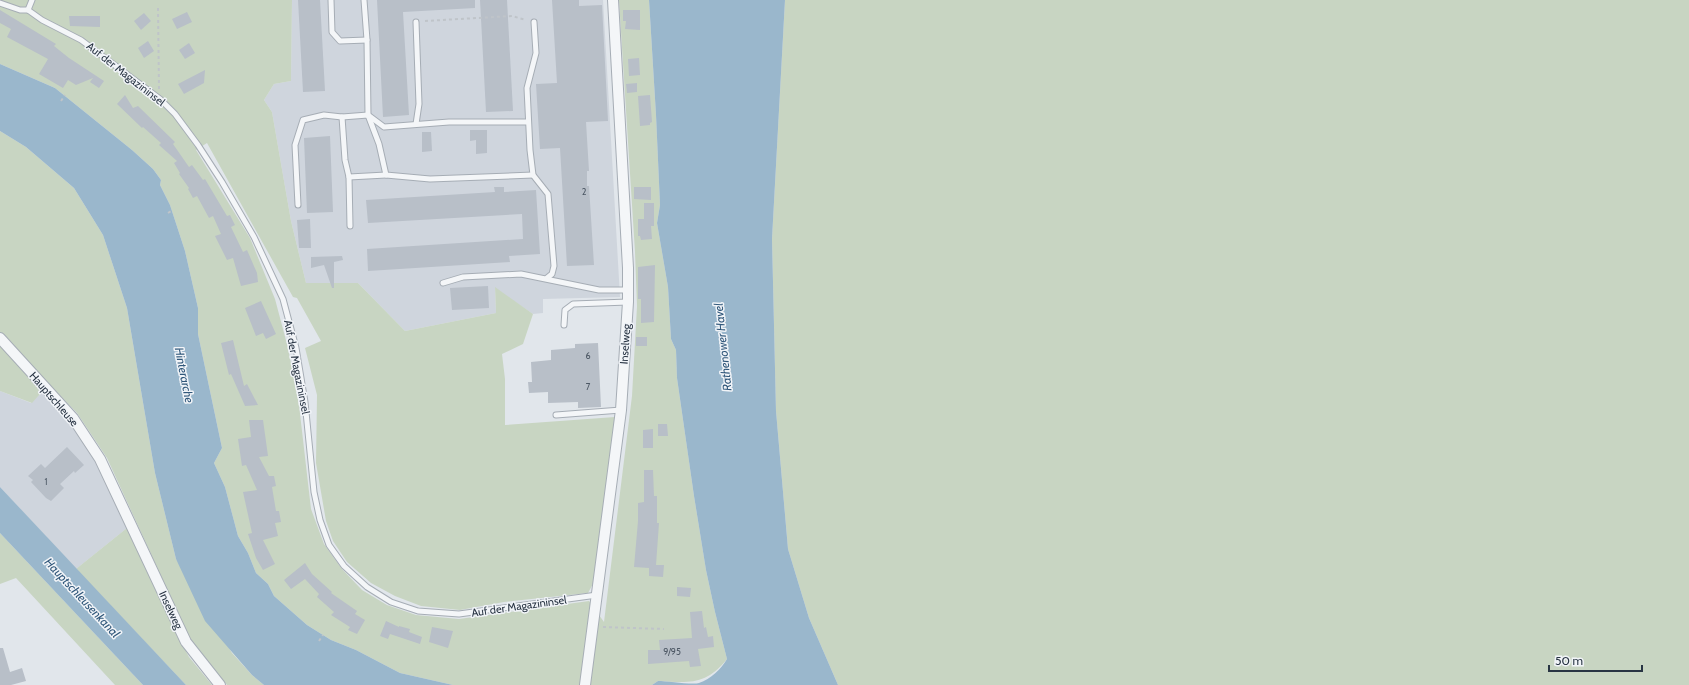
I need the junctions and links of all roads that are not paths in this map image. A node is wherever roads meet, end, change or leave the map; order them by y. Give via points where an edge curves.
1 (32, 0) edge
2 (331, 0) edge
3 (364, 0) edge
4 (613, 0) edge
5 (0, 3) edge
6 (28, 10) junction
7 (416, 22) road end
8 (534, 22) road end
9 (367, 40) junction
10 (368, 115) junction
11 (342, 117) junction
12 (528, 122) junction
13 (416, 124) junction
14 (386, 175) junction
15 (533, 175) junction
16 (349, 177) junction
17 (298, 205) dead end
18 (350, 226) dead end
19 (548, 278) junction
20 (443, 283) dead end
21 (628, 290) junction
22 (628, 302) junction
23 (564, 326) dead end
24 (0, 338) edge
25 (621, 410) junction
26 (556, 415) dead end
27 (133, 529) joint
28 (598, 594) junction
29 (220, 685) edge
30 (585, 685) edge

1 - 6 lane
2 - 9 lane via 332,32 340,41
3 - 9 lane
4 - 21 street, Inselweg
5 - 6 lane
6 - 28 lane, Auf der Magazininsel via 81,40 160,99 175,114 222,182 254,236 283,298 296,348 305,402 314,492 320,520 329,545 344,566 368,587 391,602 418,611 459,614
7 - 13 lane via 419,104
8 - 12 lane via 536,53 527,88
9 - 10 lane
10 - 11 lane
10 - 13 lane via 384,127
10 - 14 lane via 379,144
11 - 16 lane via 345,160
11 - 17 lane via 324,115 303,120 295,145
12 - 13 lane
12 - 15 lane
14 - 15 lane via 430,179
14 - 16 lane
15 - 19 lane via 548,194 554,266
16 - 18 lane
19 - 20 lane via 514,274 463,277
19 - 21 lane via 599,290
21 - 22 street, Inselweg
22 - 23 lane via 573,304 565,310
22 - 25 street, Inselweg
24 - 27 street, Hauptschleuse via 73,418 100,459
25 - 26 lane
25 - 28 street, Inselweg
27 - 29 street, Inselweg via 186,642
28 - 30 street, Inselweg

